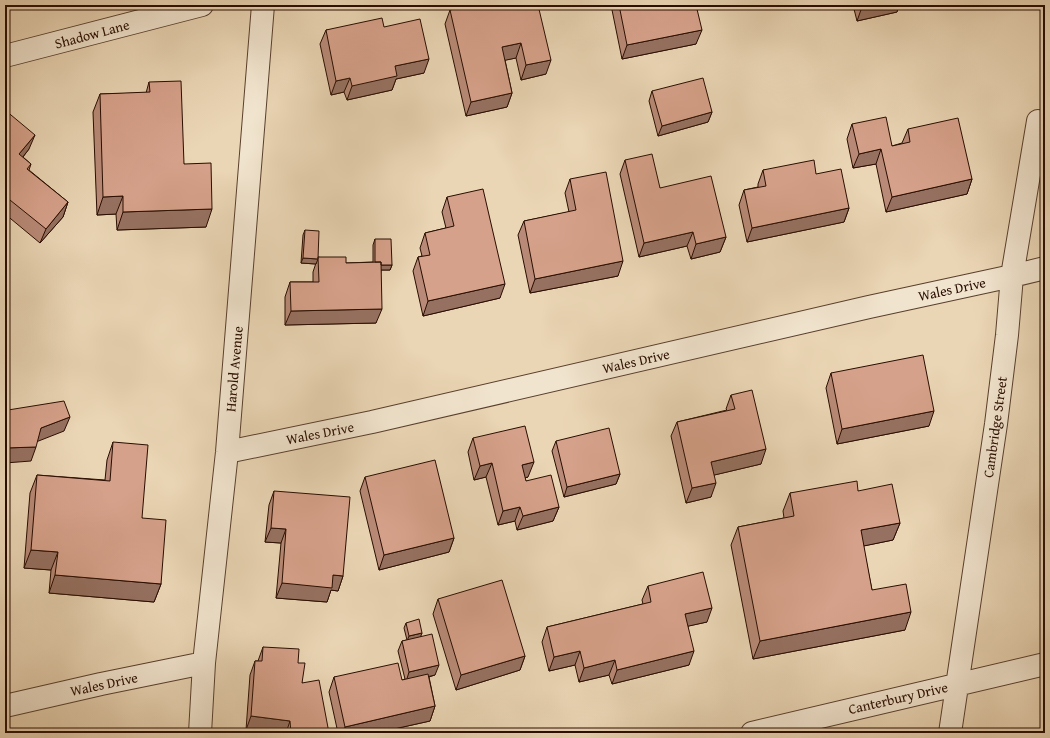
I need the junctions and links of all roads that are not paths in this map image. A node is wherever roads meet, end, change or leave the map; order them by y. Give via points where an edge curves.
1 (202, 5) edge
2 (263, 5) edge
3 (5, 56) edge
4 (1038, 121) dead end
5 (1045, 268) edge
6 (1012, 276) junction
7 (227, 452) junction
8 (204, 663) junction
9 (1045, 664) edge
10 (958, 684) junction
11 (5, 706) edge
12 (200, 733) edge
13 (752, 733) edge
14 (950, 733) edge

1 - 3 street, Shadow Lane
2 - 7 street, Harold Avenue
4 - 6 street, Cambridge Street
5 - 6 street, Wales Drive
6 - 7 street, Wales Drive via 372,422
6 - 10 street, Cambridge Street via 996,424
7 - 8 street, Harold Avenue
8 - 11 street, Wales Drive
8 - 12 street, Harold Avenue
9 - 10 street, Canterbury Drive
10 - 13 street, Canterbury Drive
10 - 14 street, Cambridge Street

